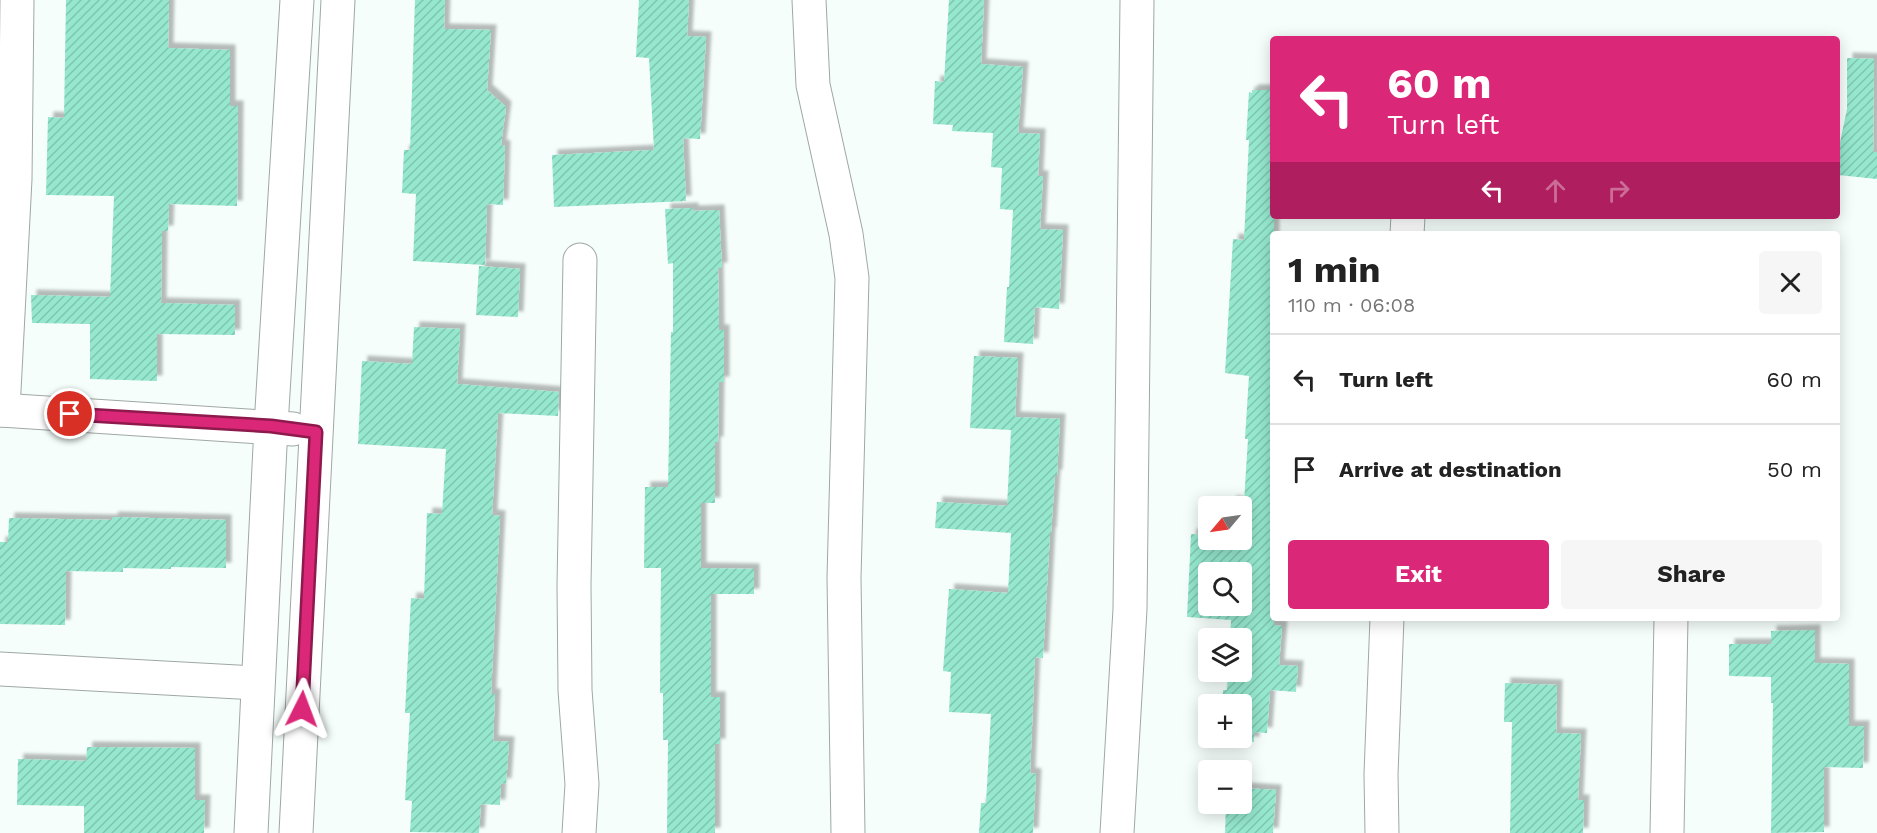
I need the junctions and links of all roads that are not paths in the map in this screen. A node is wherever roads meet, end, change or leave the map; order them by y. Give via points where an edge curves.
1 (17, 0) edge
2 (297, 0) edge
3 (338, 0) edge
4 (809, 0) edge
5 (1137, 0) edge
6 (8, 179) edge
7 (580, 260) dead end
8 (1, 410) edge
9 (271, 426) junction
10 (316, 432) junction
11 (1387, 621) edge
12 (1671, 621) edge
13 (0, 669) edge
14 (257, 683) junction
15 (251, 833) edge
16 (296, 833) edge
17 (579, 833) edge
18 (848, 833) edge
19 (1117, 833) edge
20 (1382, 833) edge
21 (1667, 833) edge

1 - 6 street
2 - 9 street
3 - 10 street
4 - 18 street via 813,85 852,278 844,578
5 - 19 street via 1130,609
6 - 8 street
7 - 17 street via 574,585 575,690 582,784
8 - 9 street
9 - 10 street
9 - 14 street
10 - 16 street
11 - 20 street
12 - 21 street
13 - 14 street
14 - 15 street

